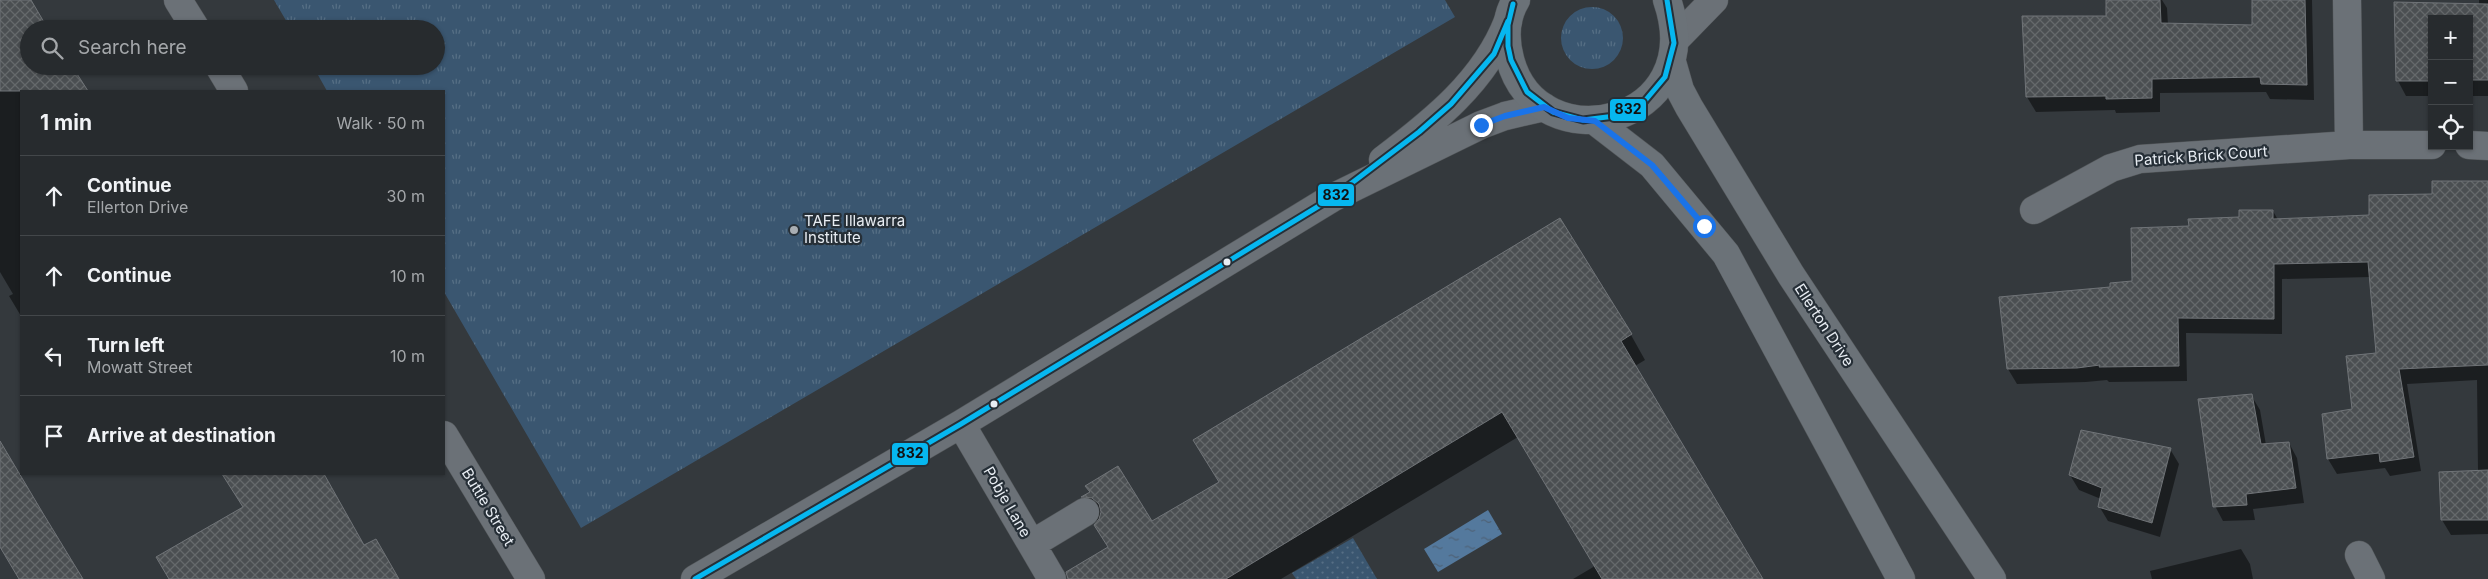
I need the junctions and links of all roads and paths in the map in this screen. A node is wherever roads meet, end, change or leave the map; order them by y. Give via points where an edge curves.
1 (178, 0) edge
2 (1667, 0) edge
3 (1714, 0) edge
4 (2347, 0) edge
5 (1512, 7) edge
6 (190, 20) edge
7 (1673, 51) junction
8 (224, 75) edge
9 (233, 90) edge
10 (1544, 107) junction
11 (1595, 121) junction
12 (2349, 144) junction
13 (2428, 145) edge
14 (2473, 146) edge
15 (2488, 146) edge
16 (1332, 198) junction
17 (2034, 210) dead end
18 (961, 424) junction
19 (445, 437) edge
20 (1085, 512) dead end
21 (1032, 544) junction
22 (531, 579) edge
23 (695, 579) edge
24 (1052, 579) edge
25 (1901, 579) edge
26 (1992, 579) edge

1 - 6 street
2 - 7 main road, Ellerton Drive via 1673,19
3 - 7 street
4 - 12 street
5 - 10 main road via 1507,46 1513,69 1526,90
5 - 16 street via 1494,54 1451,104
7 - 11 main road via 1660,85 1643,103 1620,116
7 - 26 main road, Ellerton Drive via 1680,90 1689,107 1791,274
8 - 9 street
10 - 11 main road via 1568,118
10 - 16 street via 1481,125
11 - 25 main road via 1652,165 1726,254
12 - 13 street, Patrick Brick Court
12 - 17 street, Patrick Brick Court via 2140,159 2111,168
14 - 15 street
16 - 18 street
18 - 21 street, Pobje Lane
18 - 23 street
19 - 22 street, Buttle Street
20 - 21 street
21 - 24 street, Pobje Lane

